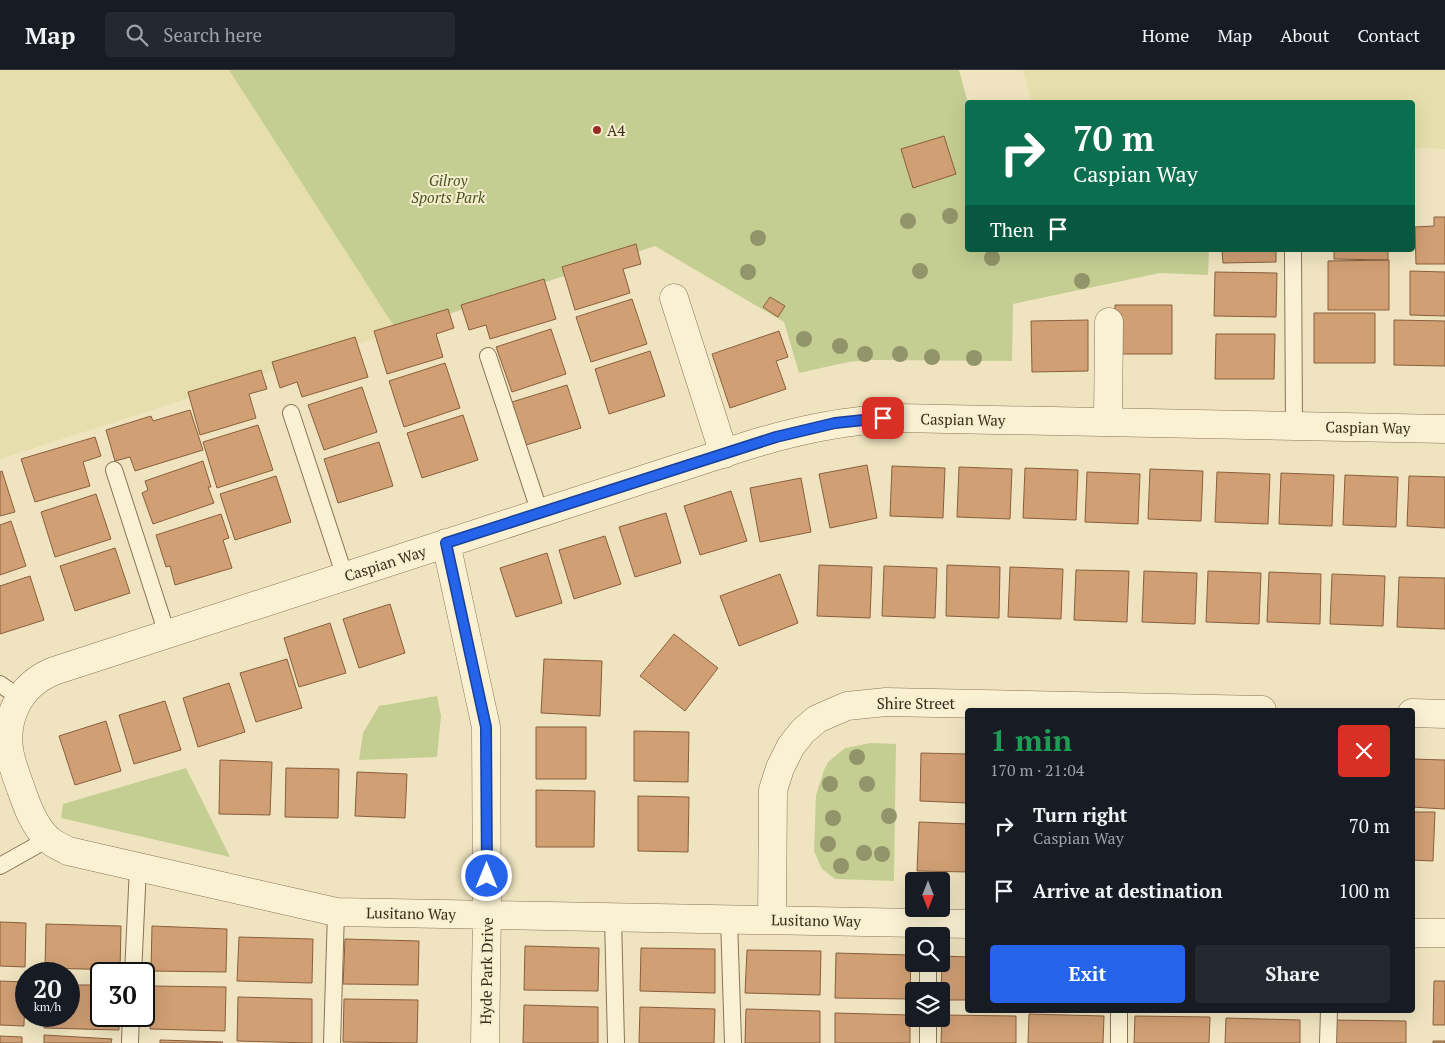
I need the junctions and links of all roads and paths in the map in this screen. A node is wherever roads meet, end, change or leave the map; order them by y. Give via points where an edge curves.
1 (1293, 252) edge
2 (674, 298) dead end
3 (1109, 322) dead end
4 (488, 356) dead end
5 (291, 413) dead end
6 (1108, 422) junction
7 (1294, 426) junction
8 (1445, 429) edge
9 (724, 454) junction
10 (114, 470) dead end
11 (540, 513) junction
12 (446, 543) junction
13 (344, 577) junction
14 (167, 634) junction
15 (10, 691) edge
16 (1168, 708) edge
17 (1415, 713) edge
18 (1445, 714) edge
19 (48, 839) junction
20 (0, 866) edge
21 (138, 867) junction
22 (336, 912) junction
23 (487, 914) junction
24 (613, 917) junction
25 (729, 919) junction
26 (772, 919) junction
27 (965, 924) edge
28 (948, 927) edge
29 (905, 928) edge
30 (1415, 933) edge
31 (1445, 933) edge
32 (134, 962) edge
33 (1119, 1013) edge
34 (1329, 1013) edge
35 (131, 1027) edge
36 (928, 1027) edge
37 (130, 1042) edge
38 (332, 1043) edge
39 (485, 1043) edge
40 (616, 1043) edge
41 (733, 1043) edge
42 (928, 1043) edge
43 (1119, 1043) edge
44 (1328, 1043) edge

1 - 7 lane
2 - 9 street
3 - 6 street
4 - 11 lane
5 - 13 lane
6 - 7 street, Caspian Way
6 - 9 street, Caspian Way via 867,419 806,429
7 - 8 street, Caspian Way
9 - 11 street, Caspian Way
10 - 14 lane
11 - 12 street, Caspian Way
12 - 13 street, Caspian Way
12 - 23 street, Hyde Park Drive via 486,727
13 - 14 street, Caspian Way
14 - 15 street, Caspian Way via 41,676 29,686
15 - 19 street, Lusitano Way via 14,710 10,724 10,755 28,812
16 - 26 street, Shire Street via 886,702 848,706 817,719 791,746 773,790
17 - 18 street
19 - 20 lane
19 - 21 street, Lusitano Way via 68,851
21 - 22 street, Lusitano Way
21 - 32 lane
22 - 23 street, Lusitano Way
22 - 38 lane
23 - 24 street, Lusitano Way
23 - 39 street, Hyde Park Drive
24 - 25 street, Lusitano Way
24 - 40 lane
25 - 26 street, Lusitano Way
25 - 41 lane
26 - 29 street, Lusitano Way
27 - 28 street, Lusitano Way
30 - 31 street
33 - 43 lane
34 - 44 lane
35 - 37 lane
36 - 42 lane

